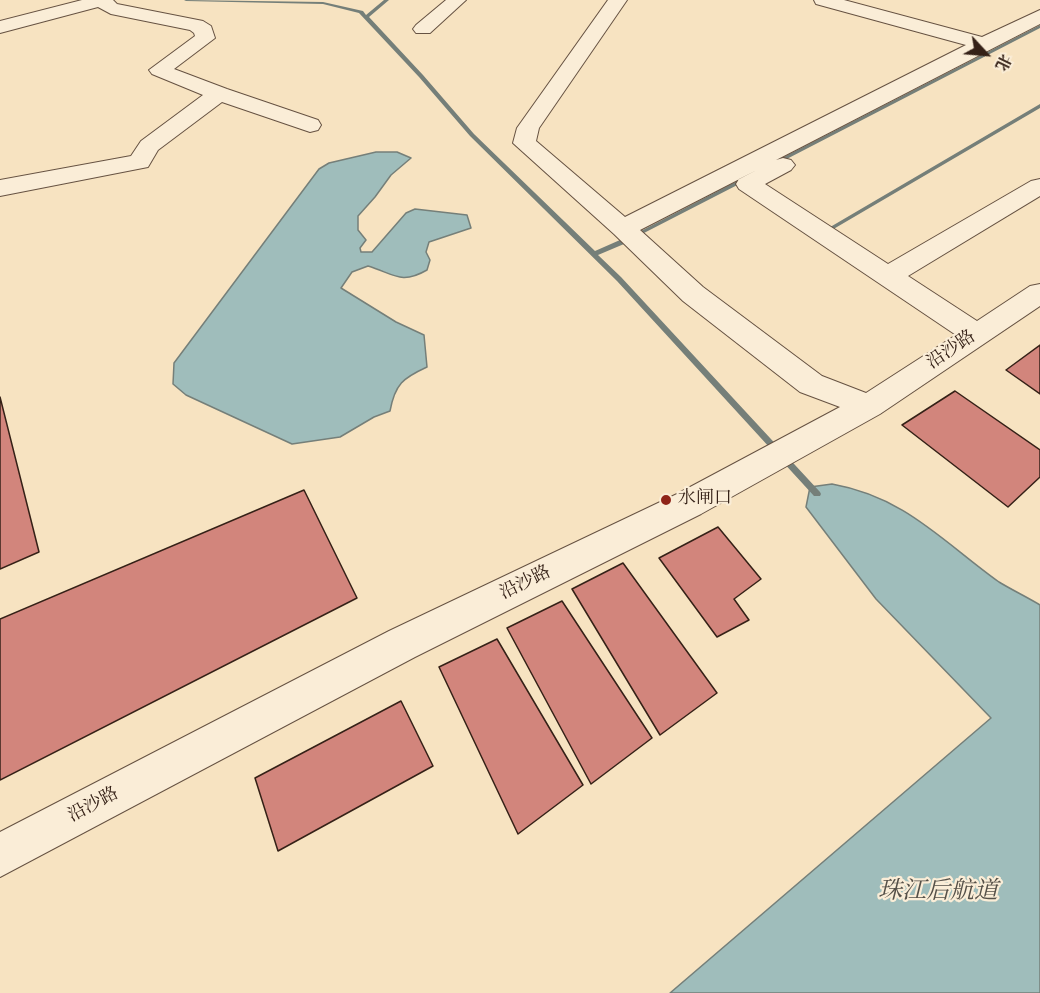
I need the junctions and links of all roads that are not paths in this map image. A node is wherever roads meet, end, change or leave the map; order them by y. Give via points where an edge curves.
1 (102, 0) edge
2 (458, 0) edge
3 (618, 0) edge
4 (823, 0) edge
5 (1040, 16) edge
6 (0, 27) edge
7 (423, 29) dead end
8 (1040, 32) edge
9 (984, 44) junction
10 (219, 94) junction
11 (310, 125) dead end
12 (1040, 186) edge
13 (0, 188) edge
14 (623, 228) junction
15 (888, 276) junction
16 (1040, 293) edge
17 (977, 335) junction
18 (869, 406) junction
19 (0, 855) edge

1 - 6 street
1 - 10 street via 111,8 196,25 204,30 205,38 159,70
2 - 7 street
3 - 14 street via 528,128 524,143
4 - 9 street
5 - 9 street
8 - 15 street via 748,184
9 - 14 street
10 - 11 street
10 - 13 street via 149,146 140,162
12 - 15 street
14 - 18 street via 693,294 811,384
15 - 17 street
16 - 17 street, 沿沙路
17 - 18 street, 沿沙路
18 - 19 street, 沿沙路 via 689,504 402,644

